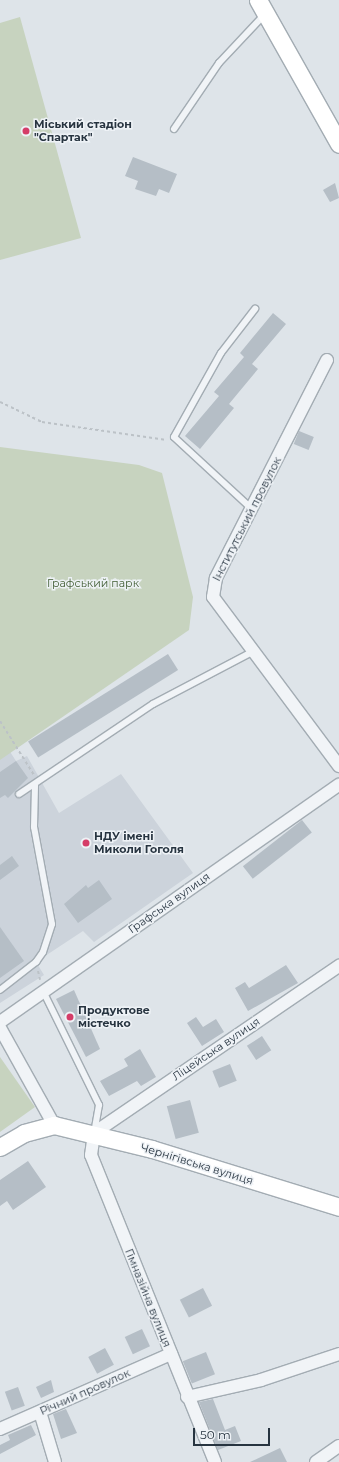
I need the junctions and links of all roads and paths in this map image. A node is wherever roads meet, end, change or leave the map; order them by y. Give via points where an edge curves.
1 (261, 7) edge
2 (174, 129) dead end
3 (339, 144) edge
4 (255, 309) dead end
5 (327, 360) dead end
6 (0, 402) edge
7 (176, 442) junction
8 (252, 509) junction
9 (254, 651) junction
10 (0, 721) edge
11 (339, 766) edge
12 (37, 784) junction
13 (339, 785) edge
14 (19, 794) dead end
15 (36, 962) junction
16 (339, 966) edge
17 (0, 990) edge
18 (43, 991) junction
19 (0, 1022) edge
20 (0, 1028) edge
21 (54, 1125) junction
22 (94, 1133) junction
23 (0, 1147) edge
24 (339, 1207) edge
25 (170, 1354) junction
26 (339, 1354) edge
27 (187, 1397) junction
28 (40, 1412) junction
29 (0, 1429) edge
30 (339, 1446) edge
31 (55, 1462) edge
32 (215, 1462) edge
33 (316, 1462) edge

1 - 2 lane
1 - 3 street
4 - 7 lane via 221,353 174,433
5 - 8 street, Інститутський провулок
6 - 7 path via 42,422
7 - 8 lane
8 - 9 street, Інститутський провулок via 216,578 213,597
9 - 11 street, Інститутський провулок
9 - 12 lane via 153,704
10 - 12 path
12 - 14 lane
12 - 15 lane via 34,827 52,924 43,952
13 - 18 street, Графська вулиця
15 - 17 lane
15 - 18 path
16 - 22 street, Ліцейська вулиця
18 - 19 street, Графська вулиця
18 - 22 lane via 98,1105
20 - 21 street
21 - 22 street, Чернігівська вулиця
21 - 23 street via 24,1133
22 - 24 street, Чернігівська вулиця
22 - 25 street, Гімназійна вулиця via 91,1155
25 - 27 street, Гімназійна вулиця
25 - 28 street, Річний провулок
26 - 27 street via 261,1380
27 - 32 street, Гімназійна вулиця
28 - 29 street, Річний провулок
28 - 31 street
30 - 33 street

